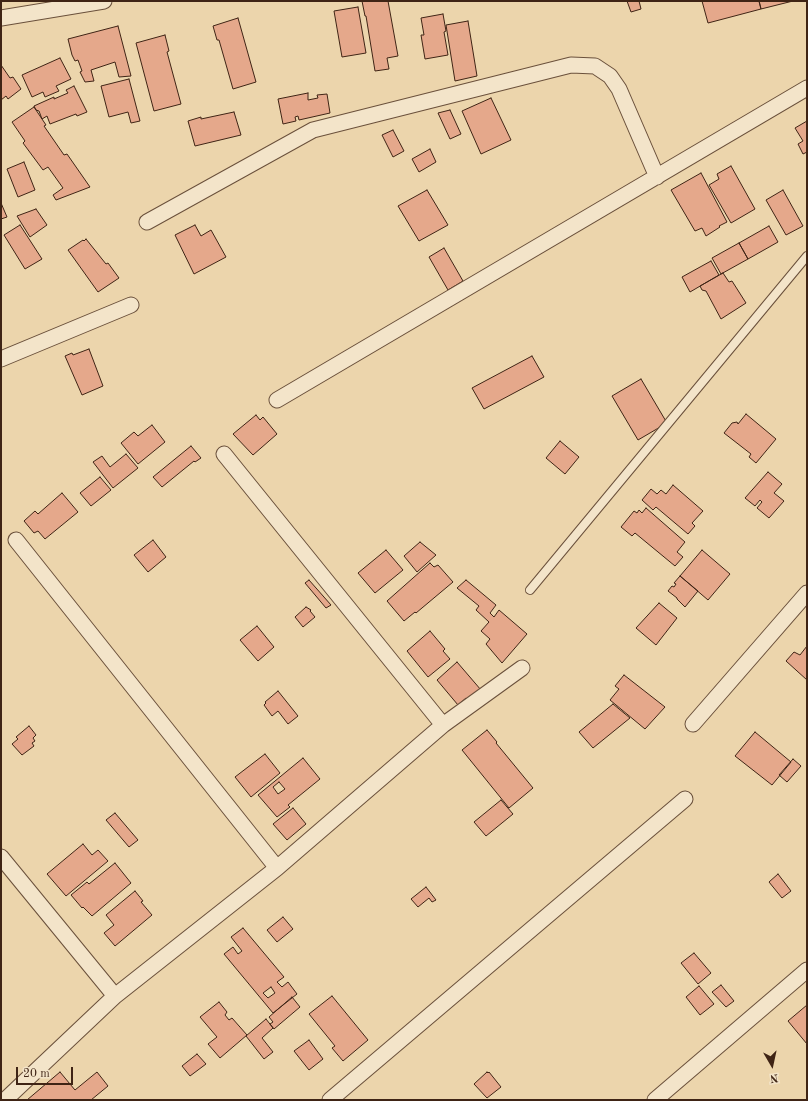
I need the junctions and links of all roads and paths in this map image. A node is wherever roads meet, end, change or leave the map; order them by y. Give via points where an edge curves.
1 (104, 1) edge
2 (1, 18) edge
3 (807, 88) edge
4 (657, 177) junction
5 (147, 222) dead end
6 (807, 256) edge
7 (131, 304) dead end
8 (1, 359) edge
9 (277, 400) dead end
10 (224, 454) dead end
11 (16, 540) dead end
12 (530, 590) dead end
13 (807, 593) edge
14 (522, 668) dead end
15 (693, 724) dead end
16 (443, 725) junction
17 (685, 799) dead end
18 (1, 857) edge
19 (277, 868) junction
20 (807, 970) edge
21 (115, 996) junction
22 (4, 1100) edge
23 (330, 1100) edge
24 (655, 1100) edge

1 - 2 street
3 - 4 street
4 - 5 street via 610,76 595,66 571,64 314,130
4 - 9 street
6 - 12 lane
7 - 8 street
10 - 16 street
11 - 19 street
13 - 15 street
14 - 16 street
16 - 19 street
17 - 23 street
18 - 21 street
19 - 21 street
20 - 24 street
21 - 22 street

